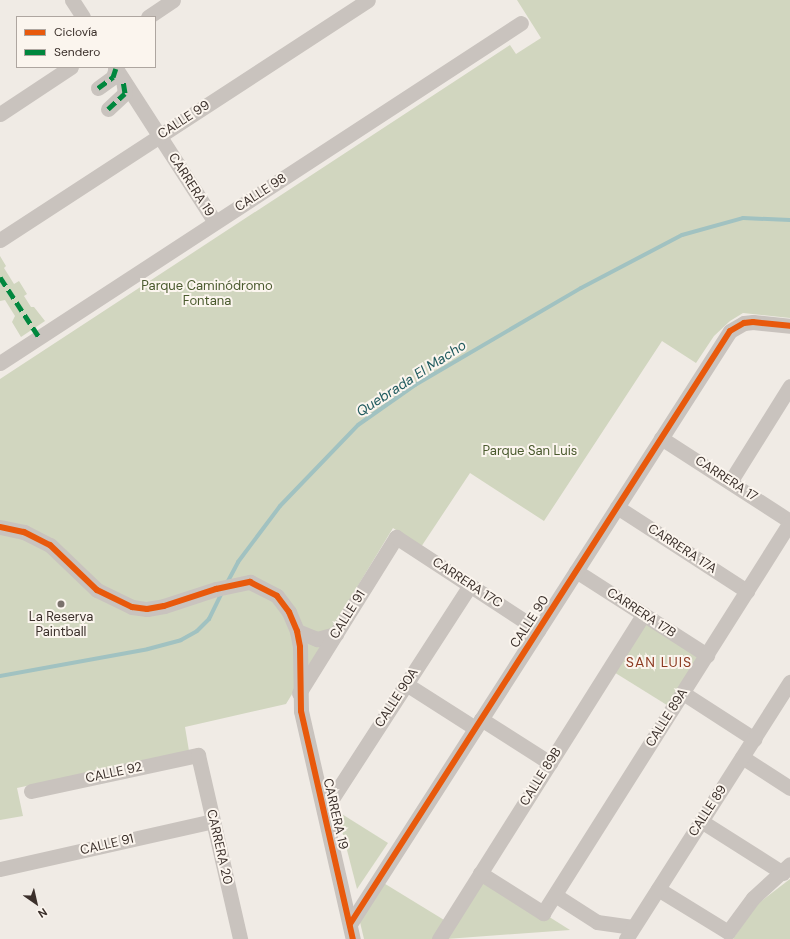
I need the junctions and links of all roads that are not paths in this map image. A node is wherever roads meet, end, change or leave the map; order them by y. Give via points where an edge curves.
1 (72, 0) edge
2 (174, 0) edge
3 (368, 0) edge
4 (81, 16) edge
5 (150, 16) edge
6 (521, 23) dead end
7 (69, 68) edge
8 (118, 72) edge
9 (98, 88) dead end
10 (108, 110) dead end
11 (0, 114) edge
12 (160, 136) junction
13 (215, 222) junction
14 (0, 240) edge
15 (790, 326) edge
16 (0, 363) edge
17 (790, 386) edge
18 (661, 438) junction
19 (730, 482) junction
20 (617, 507) junction
21 (790, 522) edge
22 (0, 527) edge
23 (396, 537) joint
24 (576, 570) junction
25 (470, 585) junction
26 (747, 591) junction
27 (644, 614) junction
28 (538, 630) junction
29 (297, 631) junction
30 (336, 634) junction
31 (707, 655) junction
32 (406, 684) junction
33 (787, 692) edge
34 (299, 693) junction
35 (683, 693) junction
36 (478, 724) junction
37 (754, 739) junction
38 (198, 755) joint
39 (742, 757) junction
40 (550, 763) junction
41 (790, 788) edge
42 (31, 791) dead end
43 (324, 811) junction
44 (701, 821) junction
45 (213, 822) junction
46 (0, 869) edge
47 (786, 869) edge
48 (480, 873) junction
49 (658, 889) junction
50 (555, 895) junction
51 (350, 924) junction
52 (630, 933) edge
53 (238, 938) edge
54 (353, 939) edge
55 (439, 939) edge

1 - 4 street
2 - 5 street
3 - 12 street, CALLE 99
6 - 13 street, CALLE 98
7 - 11 street
8 - 9 street
8 - 10 street via 125,93
8 - 12 street, CARRERA 19
12 - 13 street, CARRERA 19
12 - 14 street, CALLE 99
13 - 16 street, CALLE 98
15 - 18 street, CALLE 90 via 749,322 737,326 730,332
17 - 19 street
18 - 19 street, CARRERA 17
18 - 20 street, CALLE 90
19 - 21 street, CARRERA 17
20 - 24 street, CALLE 90
20 - 26 street, CARRERA 17A
21 - 26 street, CALLE 89A
22 - 29 street, CARRERA 19 via 24,532 50,545 97,590 132,607 147,609 164,606 237,583 250,582 277,596 289,612
23 - 25 street, CARRERA 17C
23 - 30 street, CALLE 91
24 - 27 street, CARRERA 17B
24 - 28 street, CALLE 90
25 - 28 street, CARRERA 17C
25 - 32 street, CALLE 90A
26 - 31 street, CALLE 89A
27 - 31 street, CARRERA 17B
27 - 40 street, CALLE 89B
28 - 36 street, CALLE 90
29 - 30 street via 317,639
29 - 34 street, CARRERA 19 via 300,647
30 - 34 street, CALLE 91
31 - 35 street, CALLE 89A
32 - 36 street
32 - 43 street, CALLE 90A
33 - 37 street, CALLE 89
34 - 43 street, CARRERA 19 via 300,711
35 - 37 street
35 - 50 street, CALLE 89A
36 - 40 street
36 - 51 street, CALLE 90
37 - 39 street, CALLE 89
38 - 42 street, CALLE 92
38 - 45 street, CARRERA 20
39 - 41 street
39 - 44 street, CALLE 89
40 - 48 street, CALLE 89B
43 - 51 street, CARRERA 19
44 - 47 street
44 - 49 street, CALLE 89
45 - 46 street, CALLE 91
45 - 53 street, CARRERA 20
47 - 49 street via 753,898 728,932
48 - 50 street, CALLE 89A via 543,913
48 - 55 street, CALLE 89B
49 - 52 street, CALLE 89
50 - 52 street via 597,922
51 - 54 street, CARRERA 19

